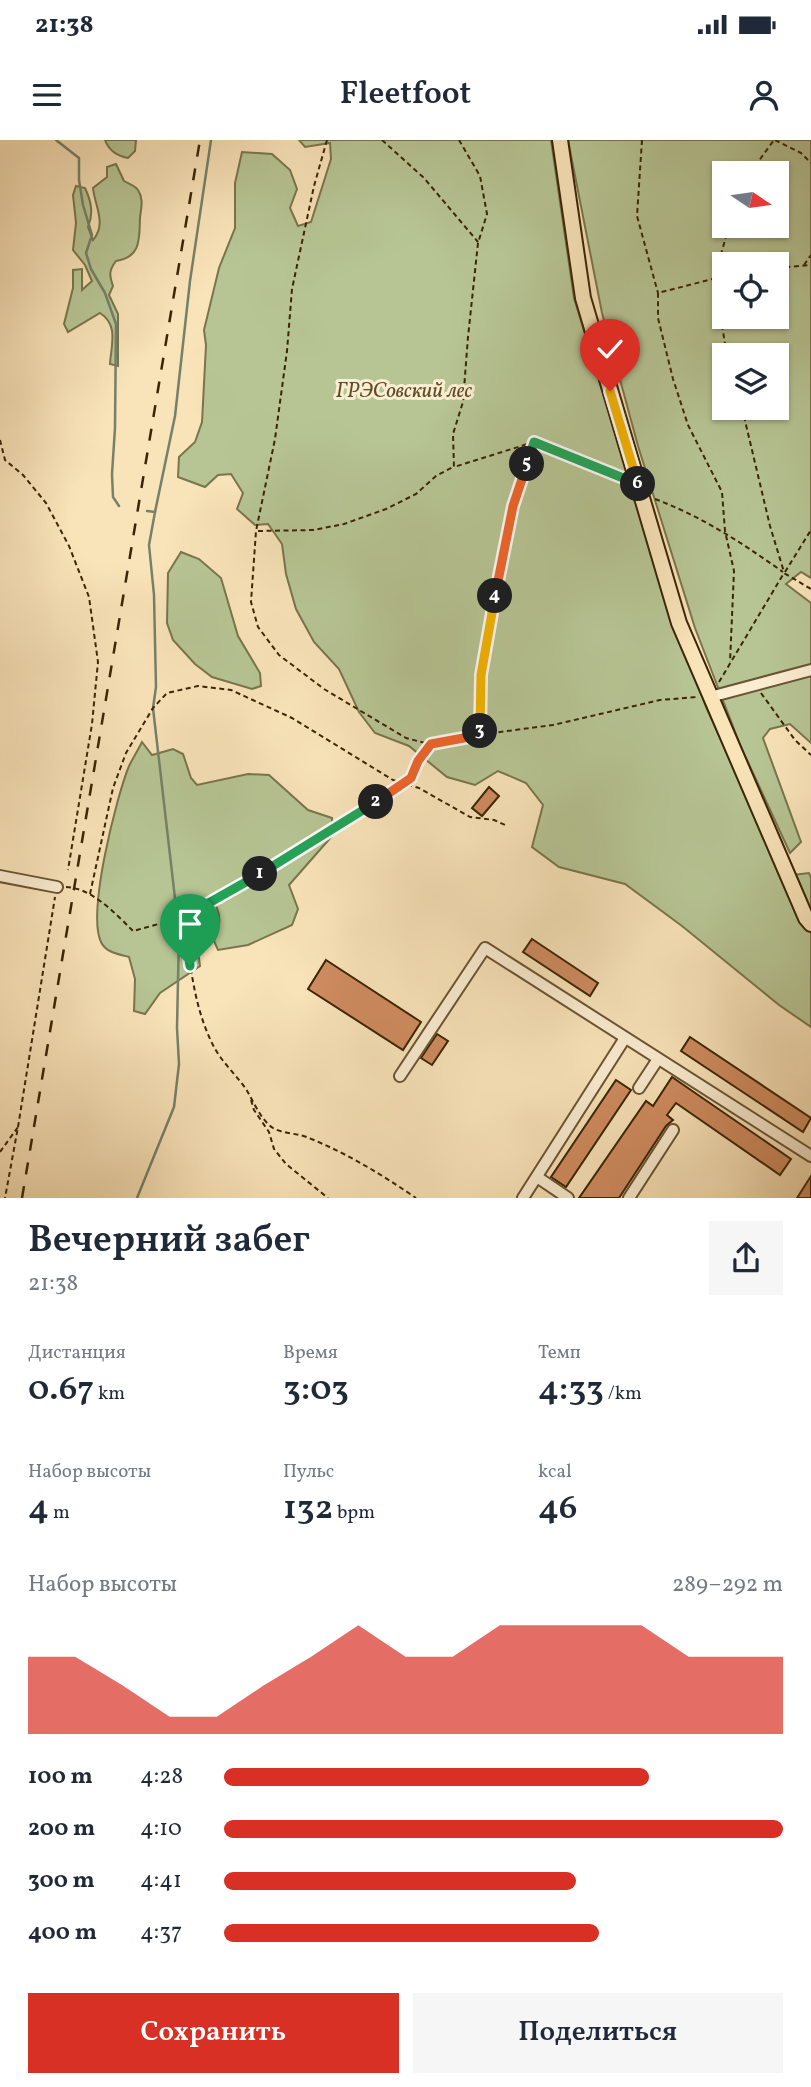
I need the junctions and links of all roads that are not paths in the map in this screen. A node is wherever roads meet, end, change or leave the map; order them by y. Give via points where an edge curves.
1 (560, 140) edge
2 (811, 670) edge
3 (710, 696) junction
4 (0, 876) edge
5 (57, 887) road end
6 (811, 924) edge
7 (625, 1038) junction
8 (658, 1059) junction
9 (400, 1076) dead end
10 (639, 1088) dead end
11 (673, 1130) dead end
12 (811, 1156) edge
13 (537, 1177) junction
14 (523, 1198) edge
15 (568, 1198) edge
16 (629, 1198) edge

1 - 3 main road via 583,298 679,623
2 - 3 street
3 - 6 main road
4 - 5 street
7 - 8 street
7 - 9 street via 485,948
7 - 13 street
8 - 10 street
8 - 12 street
11 - 16 street
13 - 14 street
13 - 15 street

